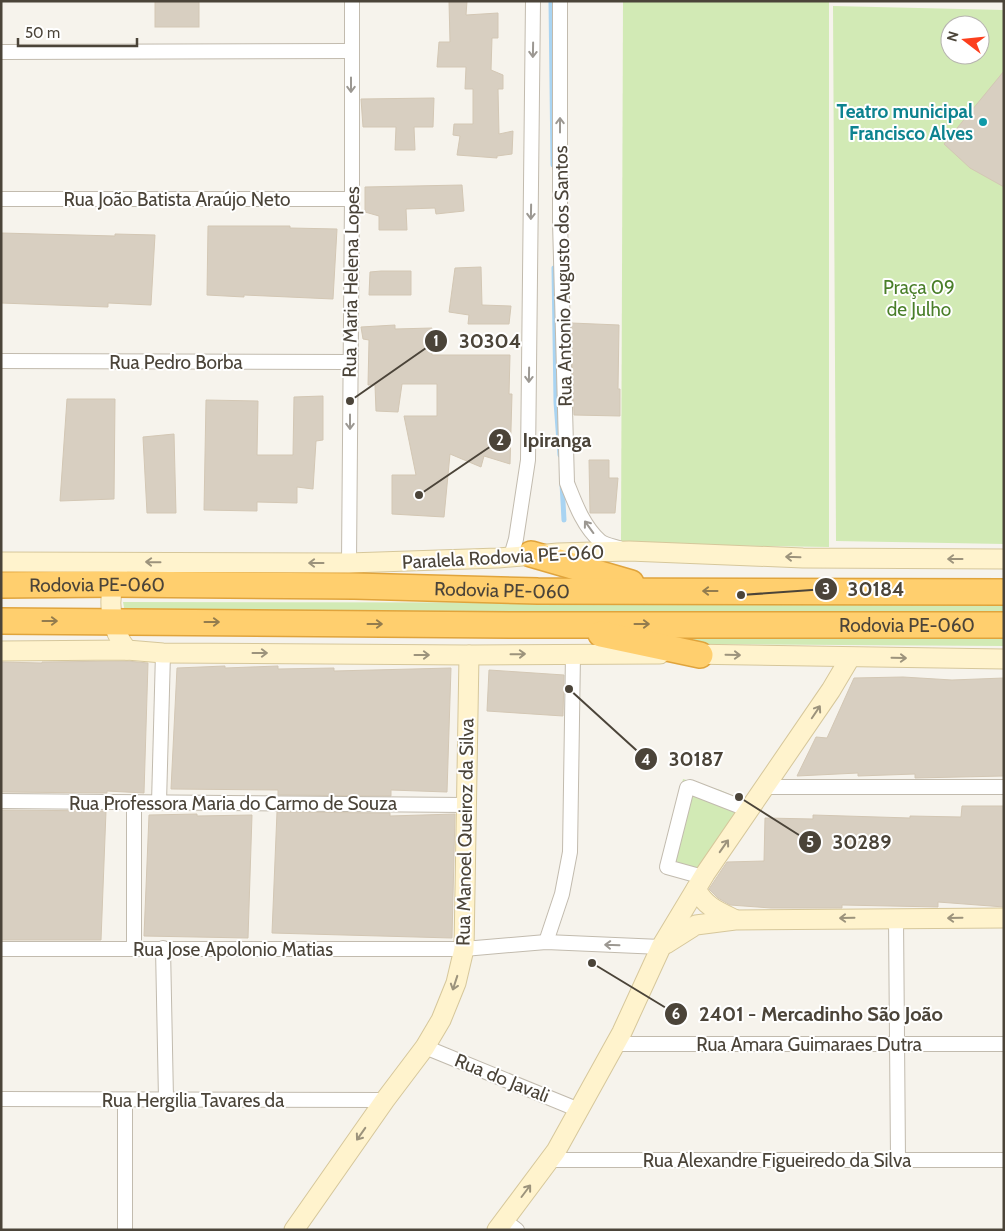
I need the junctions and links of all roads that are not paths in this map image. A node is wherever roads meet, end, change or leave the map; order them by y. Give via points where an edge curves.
1 (352, 1) edge
2 (533, 1) edge
3 (560, 1) edge
4 (351, 51) junction
5 (1, 52) edge
6 (1, 199) edge
7 (352, 199) junction
8 (1, 361) edge
9 (350, 362) junction
10 (629, 551) junction
11 (521, 555) junction
12 (1004, 559) edge
13 (1, 562) edge
14 (128, 562) junction
15 (349, 563) junction
16 (112, 584) junction
17 (1, 585) edge
18 (660, 591) junction
19 (1004, 592) edge
20 (1, 621) edge
21 (113, 621) junction
22 (552, 624) junction
23 (1004, 626) edge
24 (126, 650) junction
25 (1, 652) edge
26 (163, 653) junction
27 (572, 654) junction
28 (700, 654) junction
29 (469, 655) junction
30 (850, 658) junction
31 (1004, 659) edge
32 (766, 787) junction
33 (1004, 787) edge
34 (1, 801) edge
35 (134, 803) junction
36 (160, 804) junction
37 (466, 805) junction
38 (749, 810) junction
39 (700, 883) junction
40 (896, 918) junction
41 (1004, 918) edge
42 (735, 920) junction
43 (546, 942) junction
44 (661, 947) junction
45 (134, 948) junction
46 (163, 948) junction
47 (1, 949) edge
48 (464, 949) junction
49 (615, 1044) junction
50 (897, 1044) junction
51 (1004, 1044) edge
52 (425, 1047) junction
53 (1, 1099) edge
54 (166, 1099) junction
55 (125, 1100) junction
56 (384, 1100) junction
57 (579, 1110) junction
58 (550, 1160) junction
59 (898, 1160) junction
60 (1004, 1160) edge
61 (506, 1227) edge
62 (125, 1230) edge
63 (294, 1230) edge

1 - 4 street, Rua Maria Helena Lopes
2 -> 11 street via 528,460 516,539
10 -> 3 street, Rua Antonio Augusto dos Santos via 601,542 576,507 567,482 560,222
4 - 5 street
4 -> 7 street, Rua Maria Helena Lopes
6 - 7 street, Rua João Batista Araújo Neto
7 - 9 street, Rua Maria Helena Lopes
8 - 9 street, Rua Pedro Borba
9 -> 15 street, Rua Maria Helena Lopes
10 - 11 main road, Paralela Rodovia PE-060
12 -> 10 main road, Paralela Rodovia PE-060 via 803,558
11 - 15 main road, Paralela Rodovia PE-060
11 - 18 highway
13 - 14 main road, Paralela Rodovia PE-060
15 -> 14 main road, Paralela Rodovia PE-060
14 - 16 main road
16 - 17 highway, Rodovia PE-060
16 - 18 highway, Rodovia PE-060
16 - 21 main road
19 -> 18 highway, Rodovia PE-060
20 -> 21 highway, Rodovia PE-060
21 -> 22 highway, Rodovia PE-060
21 - 24 main road via 118,639
22 -> 23 highway, Rodovia PE-060
22 - 28 highway
24 - 25 main road
24 - 26 main road
26 -> 29 main road
26 - 36 street
27 - 28 main road
29 -> 27 main road
27 - 43 street via 570,852 562,894
28 -> 30 main road
29 - 37 main road, Rua Manoel Queiroz da Silva
30 -> 31 main road
32 -> 30 main road
32 - 33 street
32 - 38 main road
34 - 35 street, Rua Professora Maria do Carmo de Souza
35 - 36 street, Rua Professora Maria do Carmo de Souza
35 - 45 street
36 - 37 street, Rua Professora Maria do Carmo de Souza
37 - 48 main road, Rua Manoel Queiroz da Silva
39 -> 38 main road
38 - 39 street via 688,787 667,867
39 - 42 main road via 701,899 713,910
39 - 44 main road
41 -> 40 main road
40 -> 42 main road
40 - 50 street
42 - 44 main road via 696,925
44 -> 43 street, Rua Jose Apolonio Matias
43 - 48 street, Rua Jose Apolonio Matias
44 - 49 main road
45 - 46 street, Rua Jose Apolonio Matias
45 - 47 street, Rua Jose Apolonio Matias
46 - 48 street, Rua Jose Apolonio Matias
46 - 54 street
48 -> 52 main road, Rua Manoel Queiroz da Silva via 456,983 441,1020
49 - 50 street, Rua Amara Guimaraes Dutra
49 - 57 main road
50 - 51 street, Rua Amara Guimaraes Dutra
50 - 59 street
52 - 56 main road, Rua Manoel Queiroz da Silva
52 - 57 street, Rua do Javali
53 - 55 street, Rua Hergilia Tavares da
54 - 55 street, Rua Hergilia Tavares da
54 - 56 street, Rua Hergilia Tavares da
55 - 62 street
56 -> 63 main road, Rua Manoel Queiroz da Silva
57 - 58 main road
58 - 59 street, Rua Alexandre Figueiredo da Silva
61 -> 58 main road
59 - 60 street, Rua Alexandre Figueiredo da Silva

